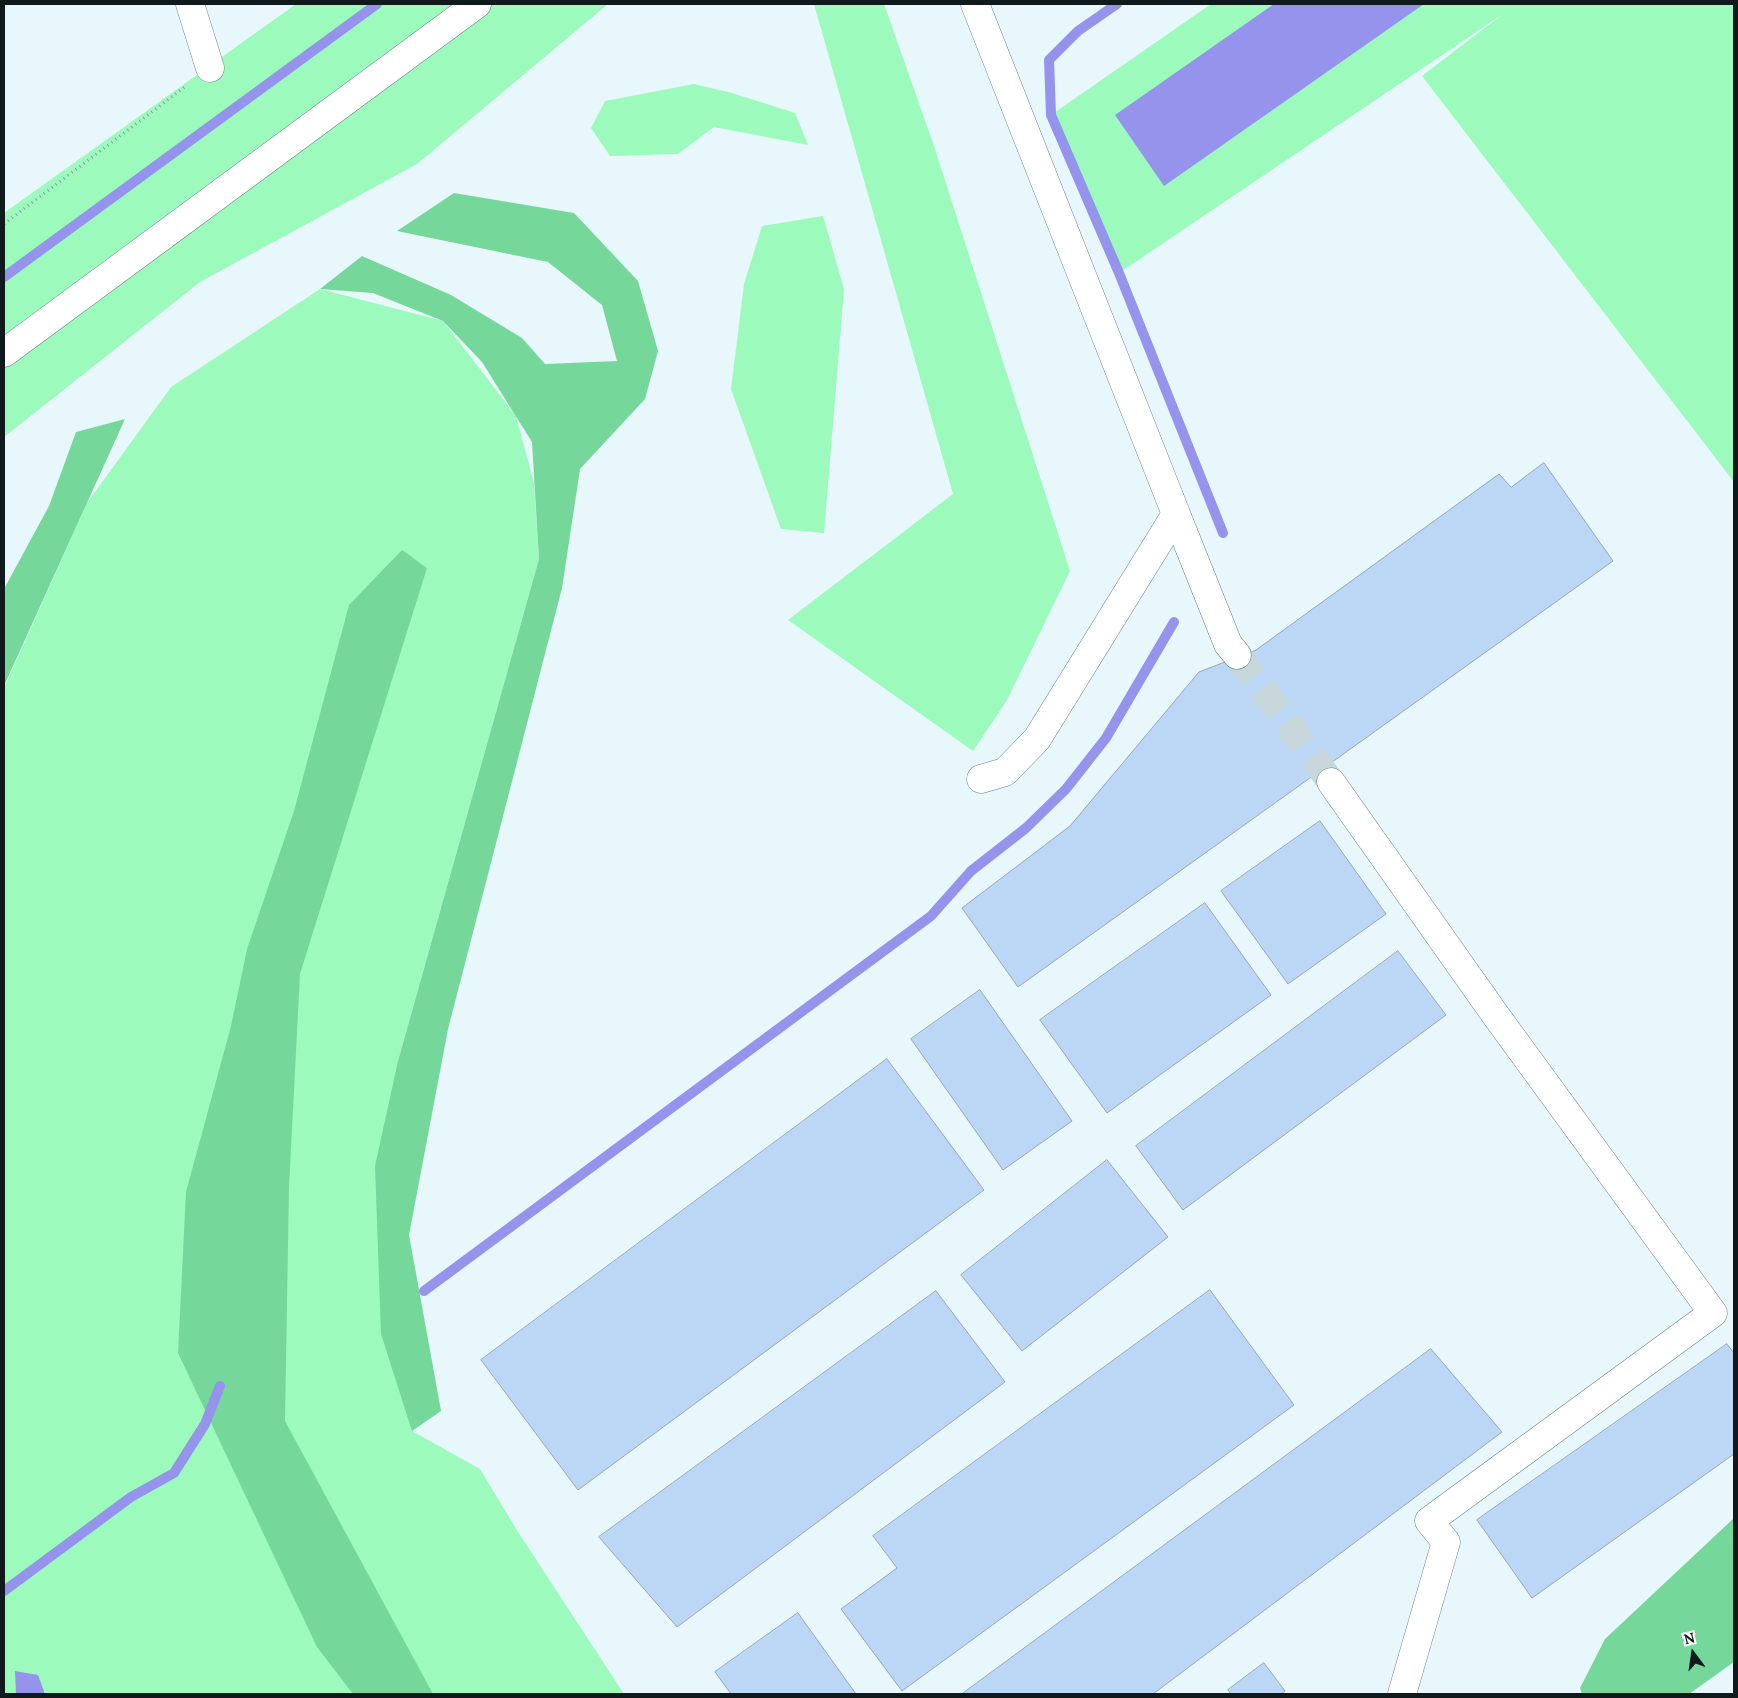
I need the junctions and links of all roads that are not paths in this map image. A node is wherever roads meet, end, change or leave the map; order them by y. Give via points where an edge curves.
1 (190, 4) edge
2 (477, 4) edge
3 (974, 4) edge
4 (210, 68) road end
5 (4, 353) edge
6 (1176, 514) junction
7 (1237, 655) tunnel mouth
8 (981, 779) dead end
9 (1331, 782) tunnel mouth
10 (1402, 1694) edge

1 - 4 street
2 - 5 street
3 - 6 street
6 - 7 street via 1228,644
6 - 8 street via 1037,739 1005,772
9 - 10 street via 1713,1313 1429,1521 1446,1542

